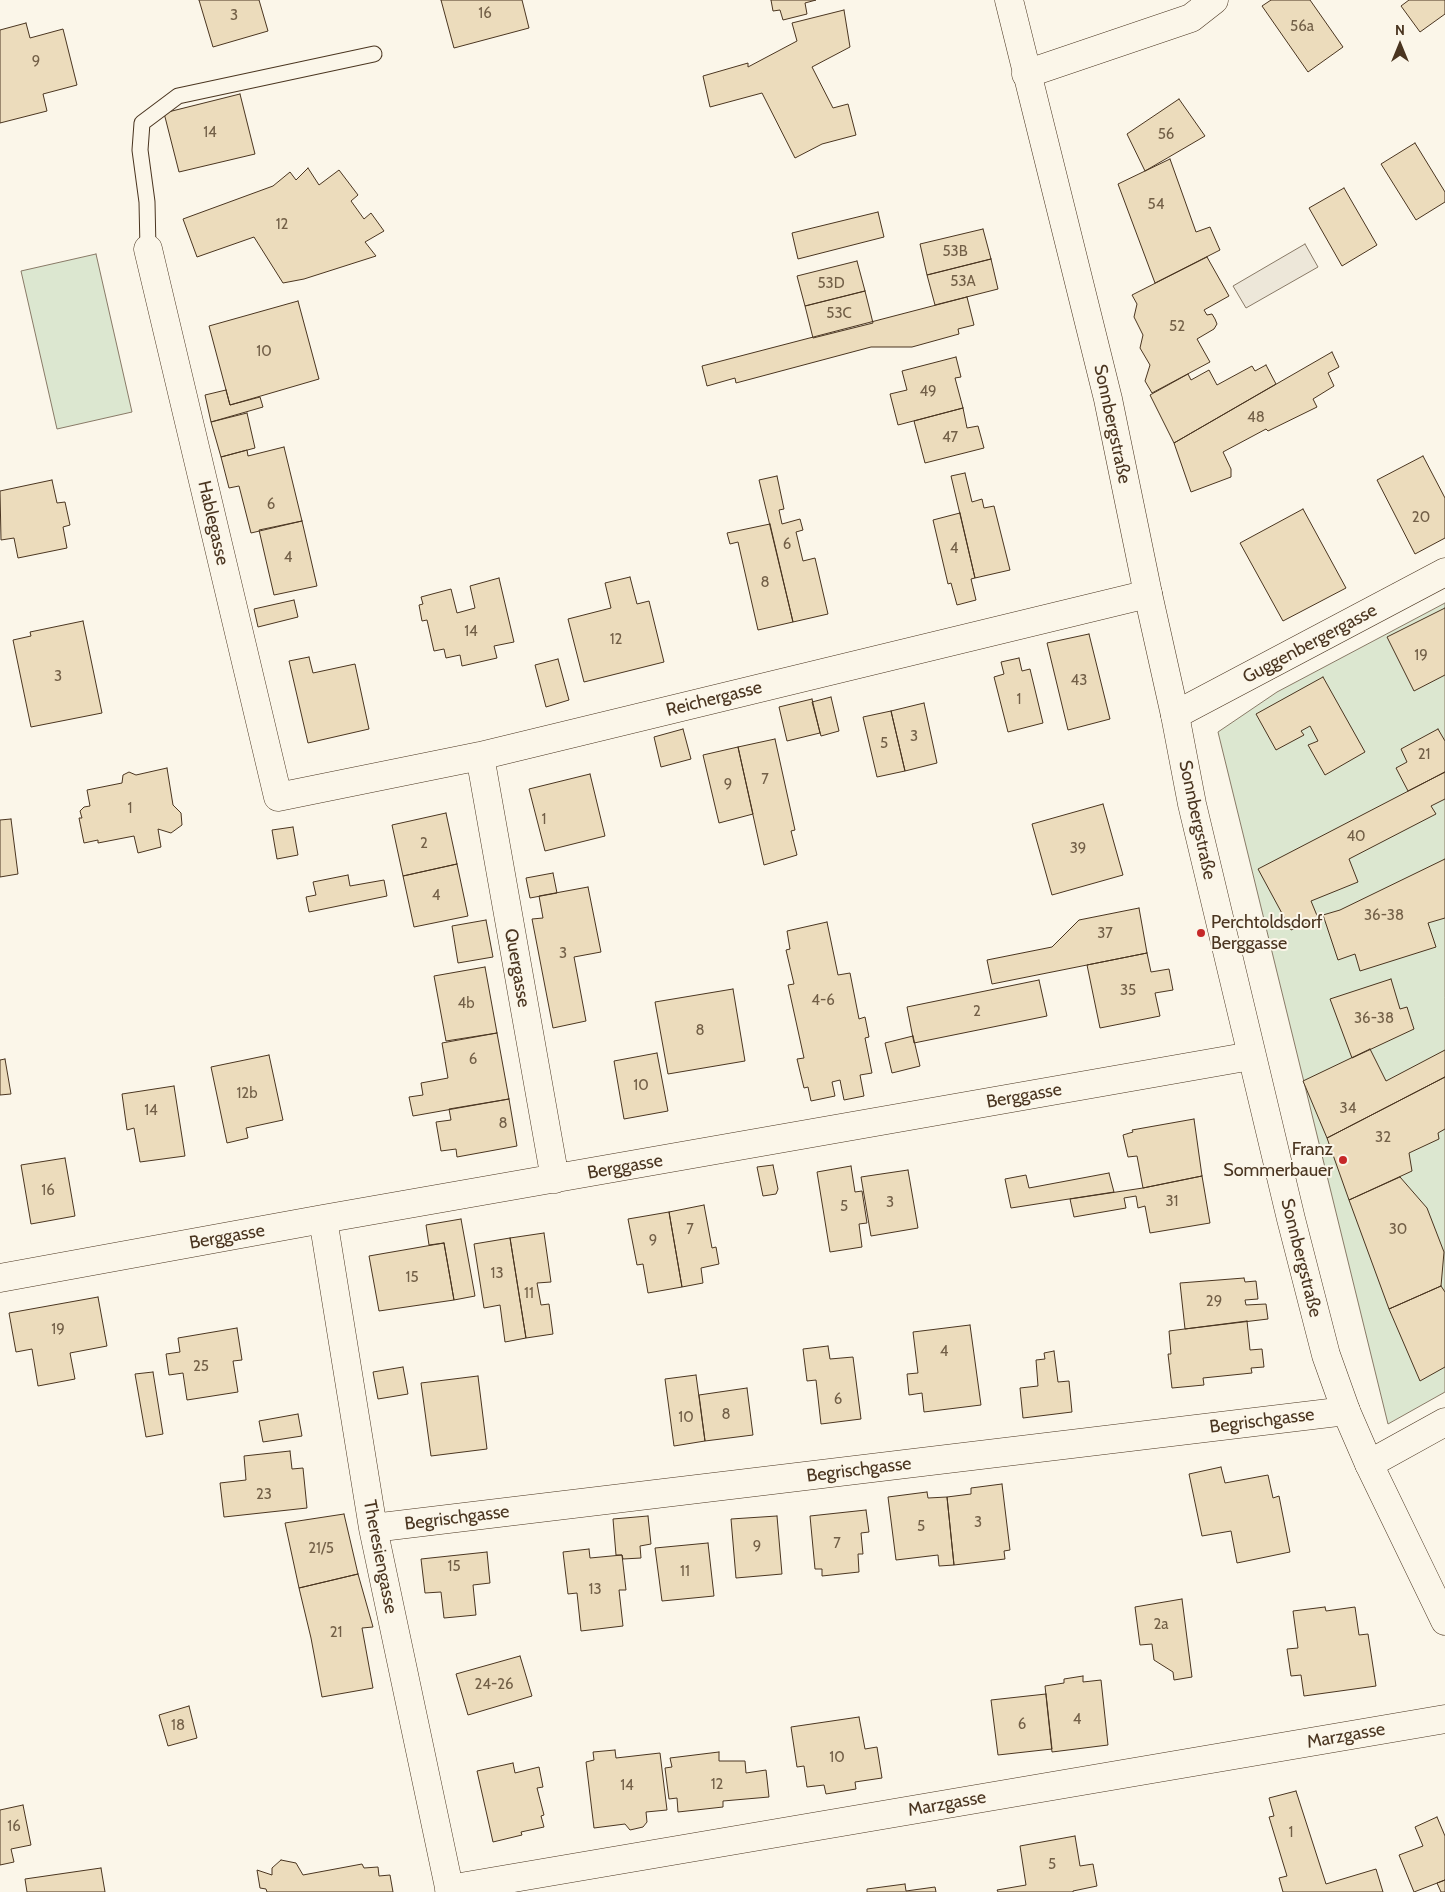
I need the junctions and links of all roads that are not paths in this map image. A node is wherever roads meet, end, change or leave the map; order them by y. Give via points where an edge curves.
1 (1009, 0) edge
2 (1214, 0) edge
3 (374, 54) dead end
4 (1026, 74) junction
5 (148, 249) joint
6 (1445, 572) edge
7 (1148, 594) junction
8 (1175, 715) junction
9 (480, 756) junction
10 (278, 797) joint
11 (1251, 1056) junction
12 (555, 1179) junction
13 (323, 1220) junction
14 (0, 1278) edge
15 (1346, 1411) junction
16 (1445, 1422) edge
17 (1369, 1464) junction
18 (373, 1528) junction
19 (1445, 1621) edge
20 (1445, 1719) edge
21 (450, 1890) edge

1 - 4 street, Sonnbergstraße
2 - 4 street via 1191,18
3 - 5 lane via 178,96 142,123 140,150 148,202
4 - 7 street, Sonnbergstraße via 1108,398
5 - 10 street, Hablegasse
6 - 8 street, Guggenbergergasse
7 - 8 street, Sonnbergstraße
7 - 9 street, Reichergasse
8 - 11 street, Sonnbergstraße via 1192,804
9 - 10 street, Reichergasse
9 - 12 street, Quergasse
11 - 12 street, Berggasse
11 - 15 street, Sonnbergstraße via 1326,1355
12 - 13 street, Berggasse
13 - 14 street, Berggasse
13 - 18 street, Theresiengasse
15 - 17 street, Sonnbergstraße
15 - 18 street, Begrischgasse
16 - 17 street
17 - 19 street, Sonnbergstraße
18 - 21 street, Theresiengasse
20 - 21 street, Marzgasse

